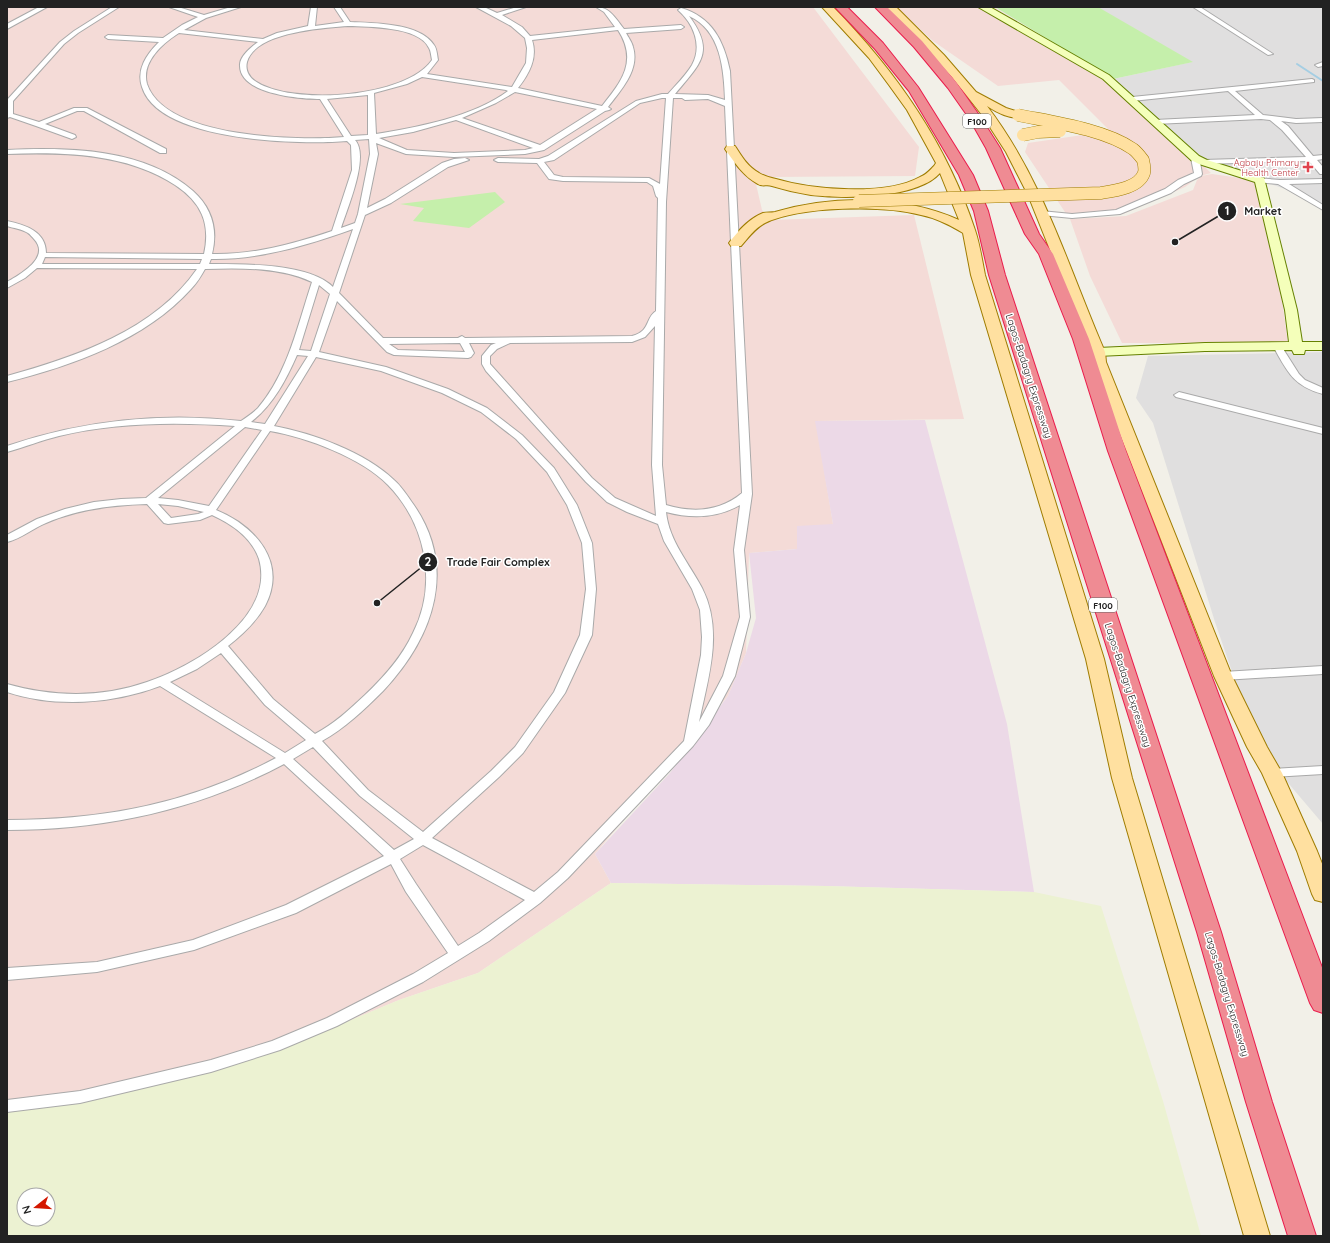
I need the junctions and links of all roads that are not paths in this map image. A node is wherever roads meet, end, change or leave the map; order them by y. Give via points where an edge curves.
1 (44, 7) edge
2 (116, 7) edge
3 (172, 7) edge
4 (238, 7) edge
5 (314, 7) edge
6 (338, 7) edge
7 (479, 7) edge
8 (523, 7) edge
9 (599, 7) edge
10 (828, 7) edge
11 (841, 7) edge
12 (881, 7) edge
13 (890, 7) edge
14 (983, 7) edge
15 (1196, 7) edge
16 (679, 9) edge
17 (497, 15) junction
18 (204, 17) junction
19 (7, 21) edge
20 (15, 22) junction
21 (348, 24) junction
22 (7, 27) edge
23 (681, 27) dead end
24 (311, 28) junction
25 (621, 30) junction
26 (179, 31) junction
27 (108, 37) dead end
28 (528, 38) junction
29 (164, 40) junction
30 (263, 41) junction
31 (1270, 54) dead end
32 (891, 69) junction
33 (422, 75) junction
34 (1312, 81) dead end
35 (1229, 89) junction
36 (513, 90) junction
37 (371, 92) junction
38 (971, 93) junction
39 (670, 96) junction
40 (693, 96) junction
41 (323, 98) junction
42 (1132, 99) junction
43 (8, 101) edge
44 (728, 105) junction
45 (669, 106) junction
46 (604, 108) junction
47 (620, 112) junction
48 (8, 116) edge
49 (1261, 117) junction
50 (457, 118) junction
51 (1272, 118) junction
52 (1323, 120) edge
53 (1155, 122) junction
54 (40, 124) junction
55 (72, 137) dead end
56 (372, 137) junction
57 (350, 139) junction
58 (541, 148) junction
59 (731, 149) junction
60 (163, 151) dead end
61 (7, 152) edge
62 (1013, 152) junction
63 (1323, 157) edge
64 (1312, 158) junction
65 (1199, 160) junction
66 (539, 161) junction
67 (942, 162) junction
68 (1323, 172) edge
69 (753, 176) junction
70 (1260, 180) junction
71 (1323, 180) edge
72 (1280, 182) junction
73 (858, 198) junction
74 (662, 202) junction
75 (1323, 208) edge
76 (1041, 213) junction
77 (362, 214) junction
78 (758, 221) junction
79 (7, 223) edge
80 (357, 224) junction
81 (969, 231) junction
82 (335, 233) junction
83 (736, 243) junction
84 (42, 255) junction
85 (207, 257) junction
86 (35, 266) junction
87 (203, 267) junction
88 (316, 279) junction
89 (7, 285) edge
90 (336, 294) junction
91 (659, 308) junction
92 (462, 339) junction
93 (508, 339) junction
94 (382, 341) junction
95 (1323, 346) edge
96 (1297, 348) junction
97 (1278, 349) junction
98 (1323, 351) edge
99 (294, 352) junction
100 (314, 354) junction
101 (1098, 357) junction
102 (7, 378) edge
103 (1323, 391) edge
104 (1179, 395) dead end
105 (242, 424) junction
106 (268, 426) junction
107 (1323, 431) edge
108 (7, 449) edge
109 (747, 494) junction
110 (149, 500) junction
111 (660, 507) junction
112 (211, 511) junction
113 (662, 522) junction
114 (7, 539) edge
115 (222, 647) junction
116 (1323, 670) edge
117 (1223, 676) junction
118 (162, 682) junction
119 (7, 688) edge
120 (314, 740) junction
121 (689, 742) junction
122 (286, 759) junction
123 (1323, 770) edge
124 (1272, 773) junction
125 (7, 825) edge
126 (422, 839) junction
127 (393, 857) junction
128 (1323, 894) edge
129 (534, 899) junction
130 (456, 954) junction
131 (7, 974) edge
132 (1323, 1003) edge
133 (7, 1106) edge
134 (1257, 1236) edge
135 (1302, 1236) edge

1 - 20 street
2 - 43 street via 62,43
3 - 18 street
4 - 18 street
5 - 24 street
6 - 21 street
7 - 17 street
8 - 17 street
9 - 25 street via 606,11
10 - 32 main road, Lagos-Badagry Expressway
11 - 32 highway, Lagos-Badagry Expressway / F100 via 862,27
12 - 132 highway, F100 via 918,44 975,118 993,148 1032,234 1046,254 1081,340 1117,451
13 - 38 main road
14 - 42 main road via 1106,77
15 - 31 street
16 - 39 street via 696,29 700,40 700,52 695,66
16 - 44 street via 700,19 715,37 725,60
17 - 28 street via 514,25
18 - 26 street
19 - 20 street
20 - 22 street
21 - 24 street
21 - 33 street via 384,26 423,38 431,45 435,60
23 - 25 street
24 - 30 street
25 - 28 street
25 - 46 street via 630,46 631,65 622,85
26 - 29 street
26 - 30 street
27 - 29 street
28 - 36 street via 530,63
29 - 57 street via 150,53 143,67 142,82 148,95 157,104 182,120 242,136 278,140
30 - 41 street via 243,62 244,73 254,83 271,91
32 - 67 main road, Lagos-Badagry Expressway
32 - 135 highway, Lagos-Badagry Expressway / F100 via 914,90 962,169 980,211 997,274 1209,932
33 - 36 street
33 - 37 street via 404,84
34 - 35 street
35 - 42 street
35 - 49 street
36 - 46 street
36 - 50 street
37 - 41 street
37 - 56 street
38 - 62 main road
38 - 73 main road, bridge via 996,107 1018,115 1096,132 1122,142 1141,156 1145,170 1143,175 1123,188 1101,193
39 - 40 street
39 - 45 street
39 - 47 street via 653,97
40 - 44 street via 713,98
40 - 45 street
41 - 57 street
42 - 53 main road
43 - 48 street
44 - 59 street
45 - 74 street
46 - 47 street
46 - 58 street
47 - 66 street via 555,156
48 - 54 street
49 - 51 street
49 - 53 street
50 - 56 street
50 - 58 street
51 - 52 street via 1296,121
51 - 64 street via 1285,128
53 - 65 main road
54 - 55 street
54 - 60 street via 76,109 84,109
56 - 57 street
56 - 58 street via 406,152 454,155 525,152
56 - 77 street via 374,154
57 - 82 street via 355,145 356,170
59 - 69 main road
59 - 83 street
61 - 85 street via 57,152 111,157 176,182 193,195 204,208 210,225
62 - 73 main road, bridge via 1017,139 1023,135 1058,131 1093,136 1111,142 1127,150 1136,162 1136,169 1135,173 1124,181 1098,189
62 - 76 main road
63 - 64 street
64 - 65 street
64 - 68 street
65 - 70 main road
65 - 76 street via 1198,174 1168,191 1117,212 1072,216
66 - 74 street via 549,175 557,178 649,180 657,185
66 - 77 street via 454,161
67 - 69 main road via 934,174 922,181 902,187 870,191 811,191
67 - 81 main road, Lagos-Badagry Expressway
69 - 73 main road via 774,187 796,193
70 - 72 street
70 - 96 main road via 1291,310
71 - 72 street
72 - 75 street
73 - 78 main road via 797,205 776,211
74 - 91 street
76 - 101 main road
77 - 80 street
78 - 81 main road via 811,208 889,206 930,212 951,220
78 - 83 main road
79 - 84 street via 31,231 42,243
80 - 82 street
80 - 90 street
81 - 134 main road, Lagos-Badagry Expressway via 978,275 1095,659 1122,778
82 - 85 street via 253,254
83 - 109 street
84 - 85 street
84 - 86 street
85 - 87 street
86 - 87 street
86 - 89 street
87 - 88 street via 262,268
87 - 102 street via 186,290 138,328 96,349
88 - 90 street
88 - 99 street
90 - 94 street
90 - 100 street
91 - 93 street via 648,332 632,339
91 - 111 street via 657,465
92 - 93 street
92 - 94 street
92 - 94 street via 470,353 468,354 397,353 390,350
93 - 113 street via 488,353 485,360 488,369 589,480 611,500
95 - 96 main road
96 - 97 main road
96 - 98 main road
97 - 101 main road
97 - 103 street via 1295,376
99 - 100 street
99 - 105 street via 282,379 261,410
100 - 106 street
100 - 126 street via 361,363 406,376 484,410 519,437 551,470 572,505 587,543 591,589 586,635 559,693 519,750
101 - 117 main road
104 - 107 street
105 - 106 street
105 - 108 street via 162,420 133,422 81,429
105 - 110 street
106 - 112 street
106 - 120 street via 332,446 391,482 416,516 425,533 430,551 432,566 428,609 410,650 390,678 339,725
109 - 111 street via 735,505 717,512 685,513
109 - 121 street via 739,550 745,617 729,676 710,713
110 - 112 street via 183,504
110 - 112 street via 168,522 200,517
110 - 114 street via 81,508 45,519
111 - 113 street
112 - 115 street via 242,528 257,544 265,563 267,582 252,619
113 - 121 street via 669,541 697,589 704,610 708,637 707,655
115 - 118 street via 199,664
115 - 120 street via 269,702
116 - 117 street
117 - 124 main road
118 - 119 street via 116,694 79,698 32,695
118 - 122 street
120 - 122 street
120 - 126 street via 364,793
121 - 129 street via 563,875
122 - 125 street via 229,785 183,802 134,813 64,823
122 - 127 street
123 - 124 street
124 - 128 main road
126 - 127 street
126 - 129 street
127 - 130 street
127 - 131 street via 291,909 194,945 97,967
129 - 130 street via 484,937
130 - 133 street via 380,998 275,1046 212,1066 80,1097

